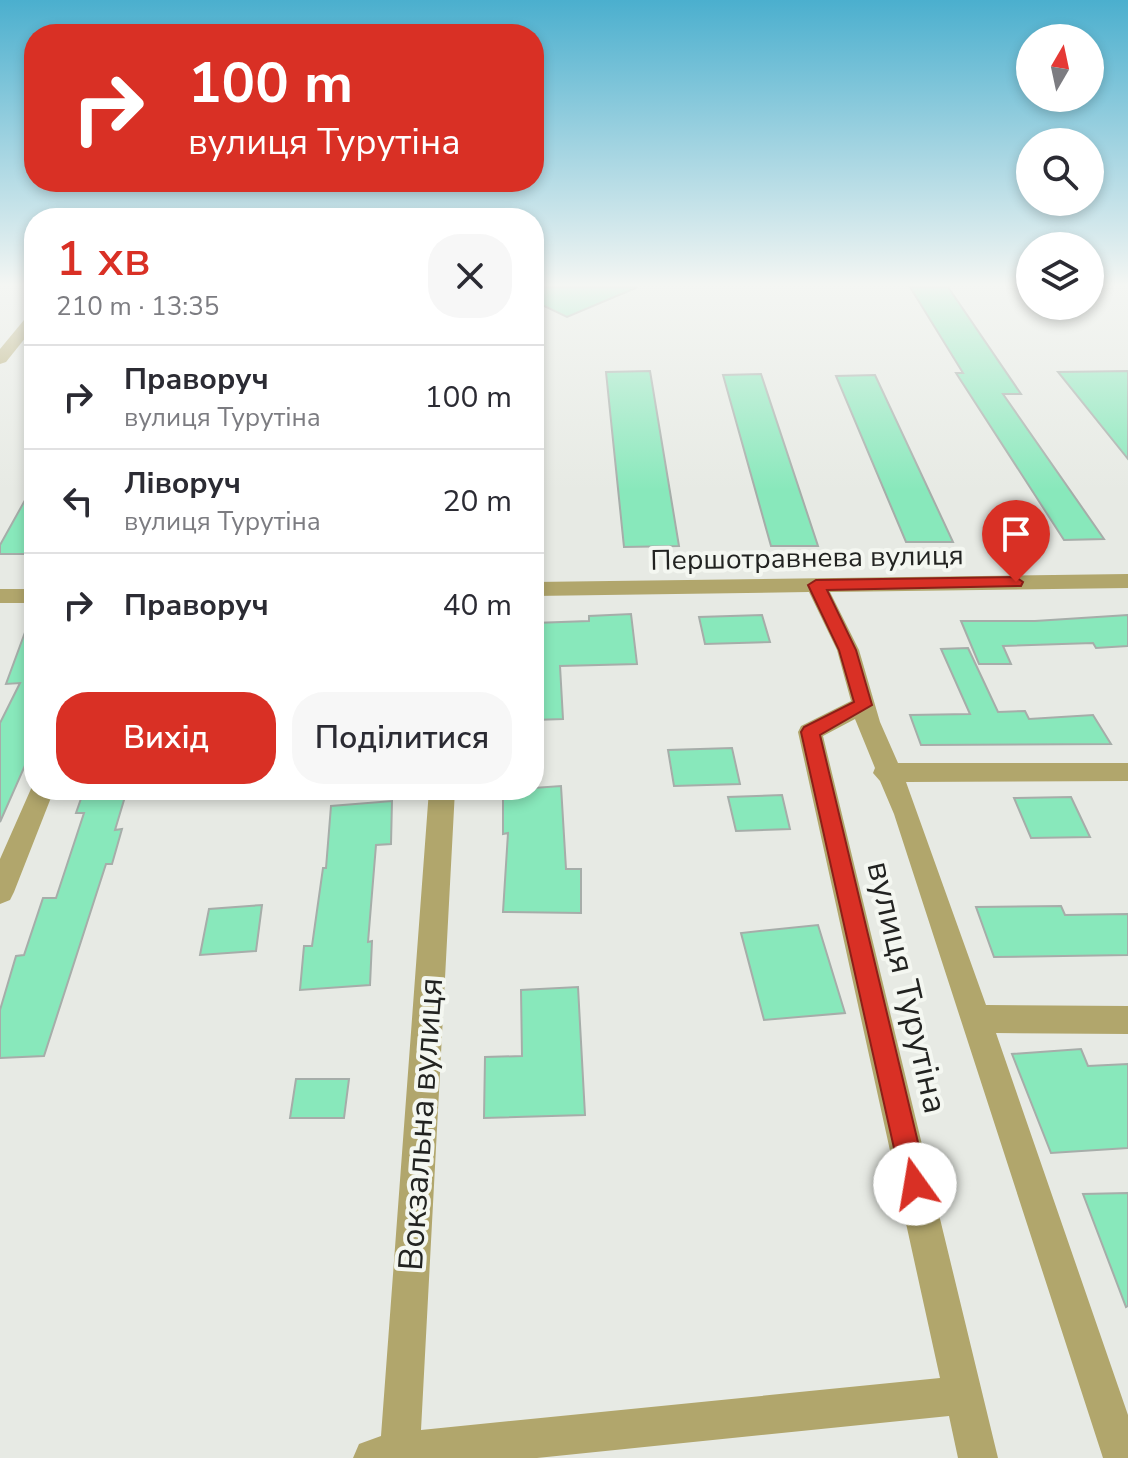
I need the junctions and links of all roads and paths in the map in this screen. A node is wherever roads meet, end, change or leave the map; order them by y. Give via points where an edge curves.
1 (1128, 581) edge
2 (816, 585) junction
3 (544, 589) edge
4 (0, 596) edge
5 (24, 596) edge
6 (863, 705) junction
7 (1128, 772) edge
8 (887, 773) junction
9 (37, 800) edge
10 (441, 800) edge
11 (0, 892) edge
12 (976, 1019) junction
13 (1128, 1020) edge
14 (964, 1395) junction
15 (391, 1456) edge
16 (978, 1458) edge
17 (1123, 1458) edge

1 - 2 street, Першотравнева вулиця
2 - 3 street, Першотравнева вулиця
2 - 6 street, вулиця Турутіна via 848,650
4 - 5 street
6 - 8 street, вулиця Турутіна
6 - 14 street, вулиця Турутіна via 810,732
7 - 8 street
8 - 12 street, вулиця Турутіна
9 - 11 street
10 - 15 street, Вокзальна вулиця
12 - 13 street
12 - 17 street, вулиця Турутіна
14 - 15 street
14 - 16 street, вулиця Турутіна

